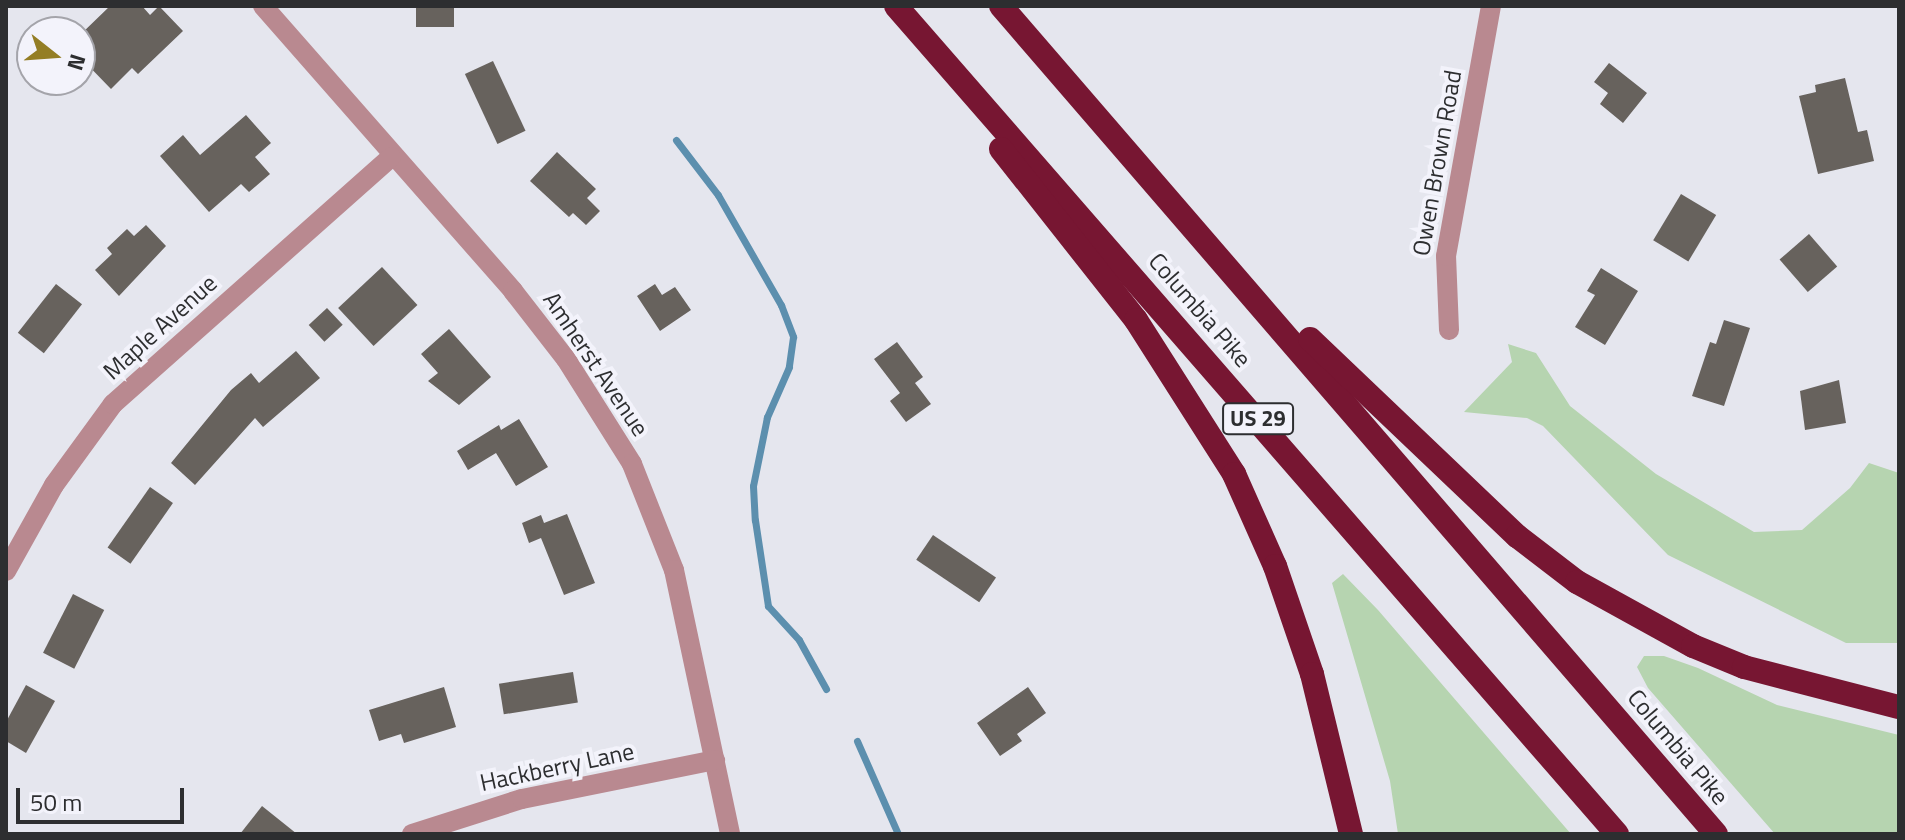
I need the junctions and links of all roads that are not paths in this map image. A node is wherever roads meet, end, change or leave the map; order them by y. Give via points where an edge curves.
1 (263, 6) edge
2 (888, 6) edge
3 (896, 6) edge
4 (1001, 6) edge
5 (1491, 6) edge
6 (391, 157) junction
7 (1176, 209) junction
8 (1449, 330) dead end
9 (6, 571) edge
10 (1899, 707) edge
11 (715, 760) junction
12 (412, 834) edge
13 (730, 834) edge
14 (1348, 834) edge
15 (1617, 834) edge
16 (1716, 834) edge

1 - 6 street, Amherst Avenue
2 - 14 highway via 1136,320 1226,461 1275,566 1312,674 1340,780
3 - 15 highway, Columbia Pike / US 29
4 - 7 highway, Columbia Pike
5 - 8 street, Owen Brown Road via 1446,256
6 - 9 street, Maple Avenue via 113,404 54,485
6 - 11 street, Amherst Avenue via 513,291 566,359 632,464 674,570
7 - 10 highway via 1443,469 1577,582 1693,646 1744,667
7 - 16 highway, Columbia Pike
11 - 12 street, Hackberry Lane via 522,799
11 - 13 street, Amherst Avenue

